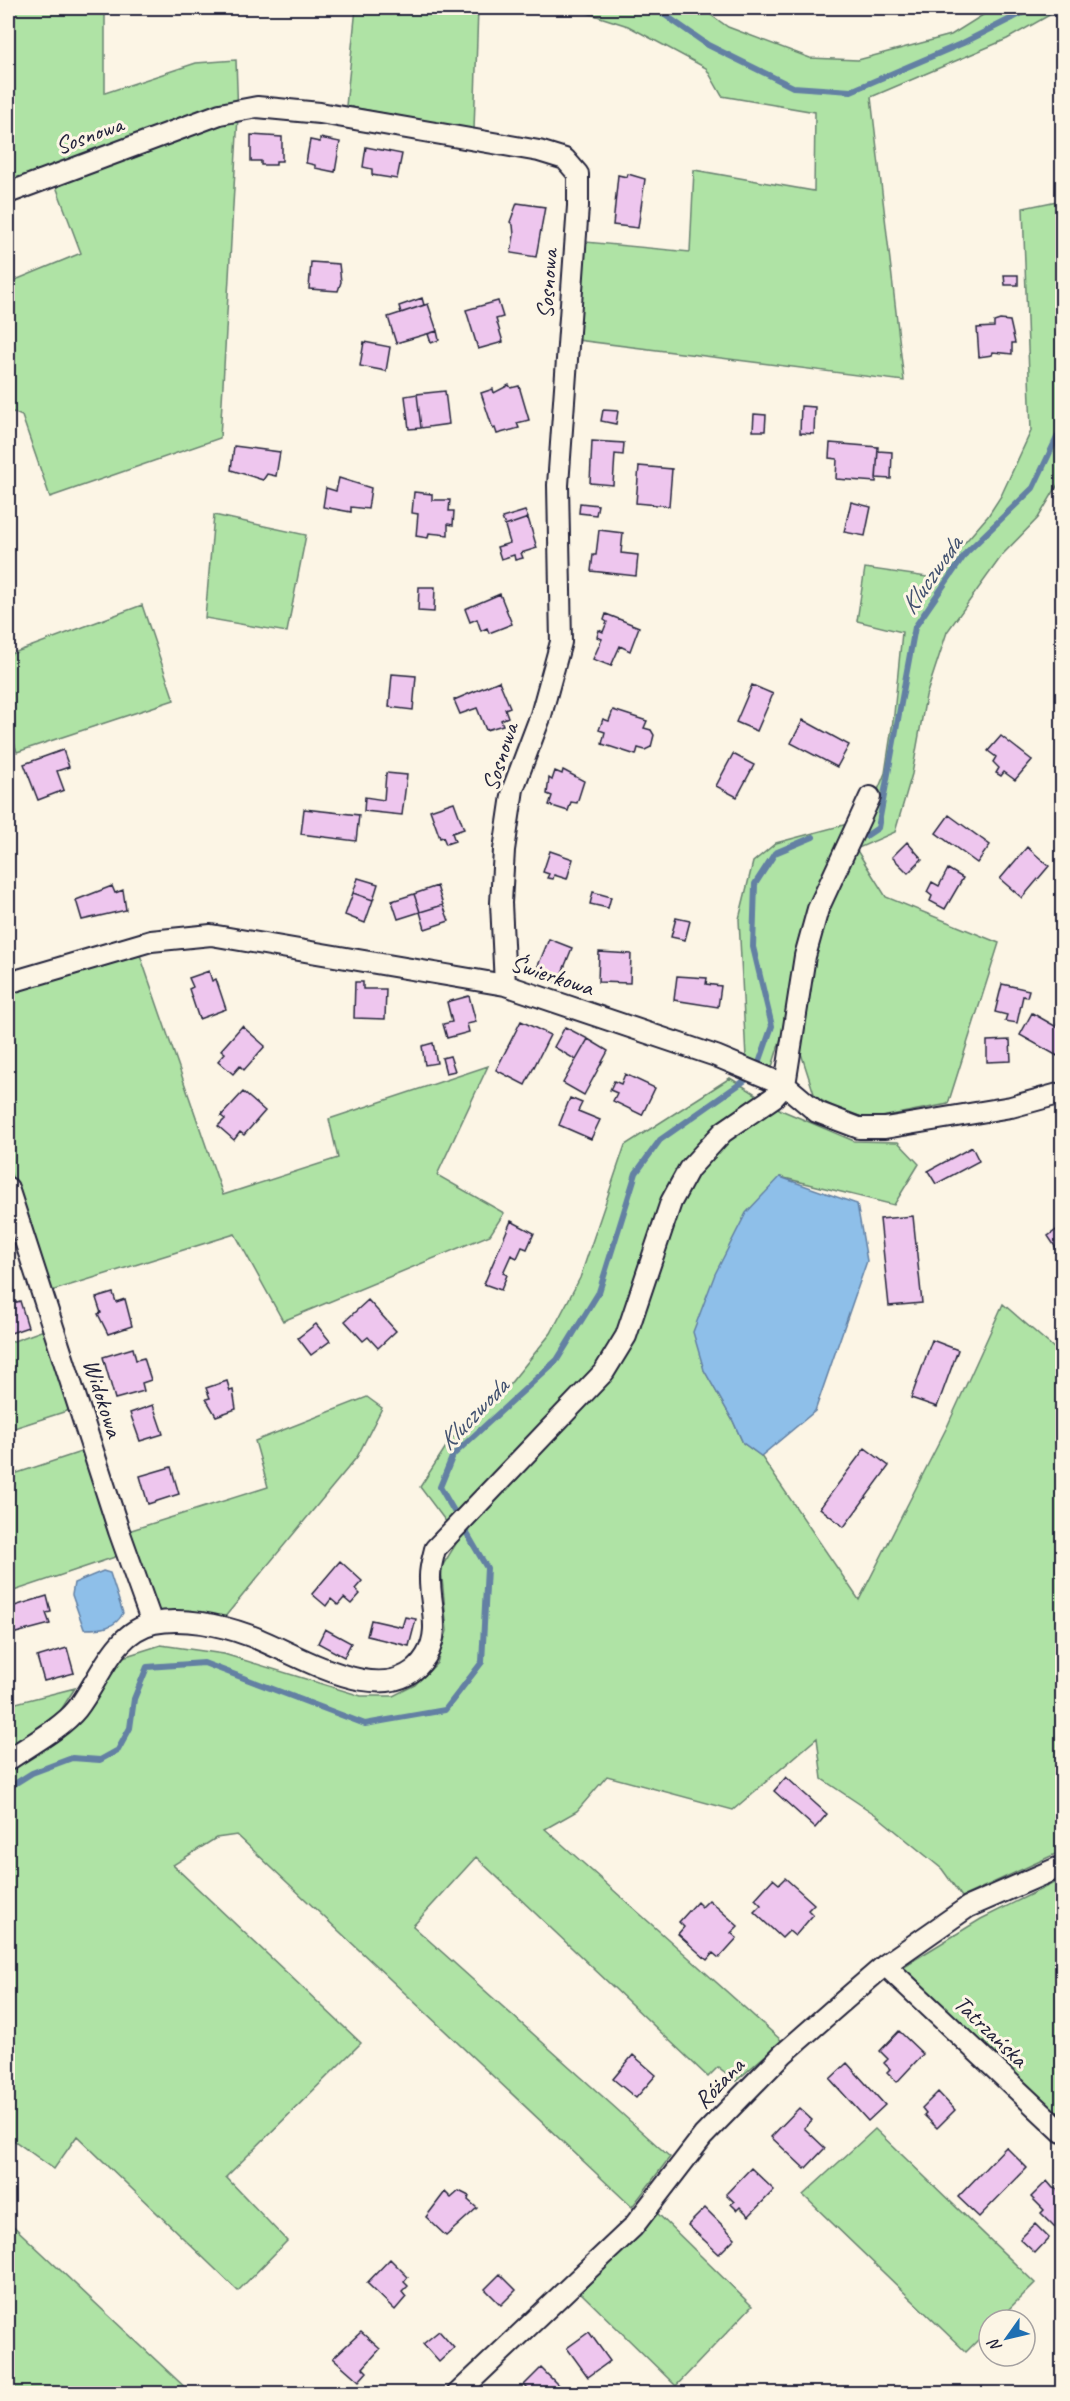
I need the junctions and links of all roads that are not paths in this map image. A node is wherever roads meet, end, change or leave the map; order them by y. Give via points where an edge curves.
1 (8, 193) edge
2 (870, 797) dead end
3 (8, 983) edge
4 (505, 985) junction
5 (784, 1085) junction
6 (1062, 1093) edge
7 (8, 1188) edge
8 (152, 1623) junction
9 (8, 1760) edge
10 (1062, 1866) edge
11 (885, 1965) junction
12 (1062, 2132) edge
13 (457, 2394) edge

1 - 4 street, Sosnowa via 220,114 257,107 332,115 539,151 565,159 578,174 558,485 561,642 541,715 513,789 501,903
2 - 5 street via 818,909 805,956
3 - 4 street, Świerkowa via 151,941 212,935
4 - 5 street, Świerkowa via 684,1044
5 - 6 street, Świerkowa via 817,1112 859,1128 885,1128 1011,1107
5 - 8 street via 774,1097 723,1132 689,1168 671,1202 626,1336 616,1354 590,1388 435,1549 429,1574 435,1635 426,1657 399,1678 365,1681 224,1628
7 - 8 street, Widokowa
8 - 9 street via 130,1635 112,1654 76,1710
10 - 11 street, Różana via 968,1907
11 - 12 street, Tatrzańska
11 - 13 street, Różana via 783,2054 703,2136 633,2227

